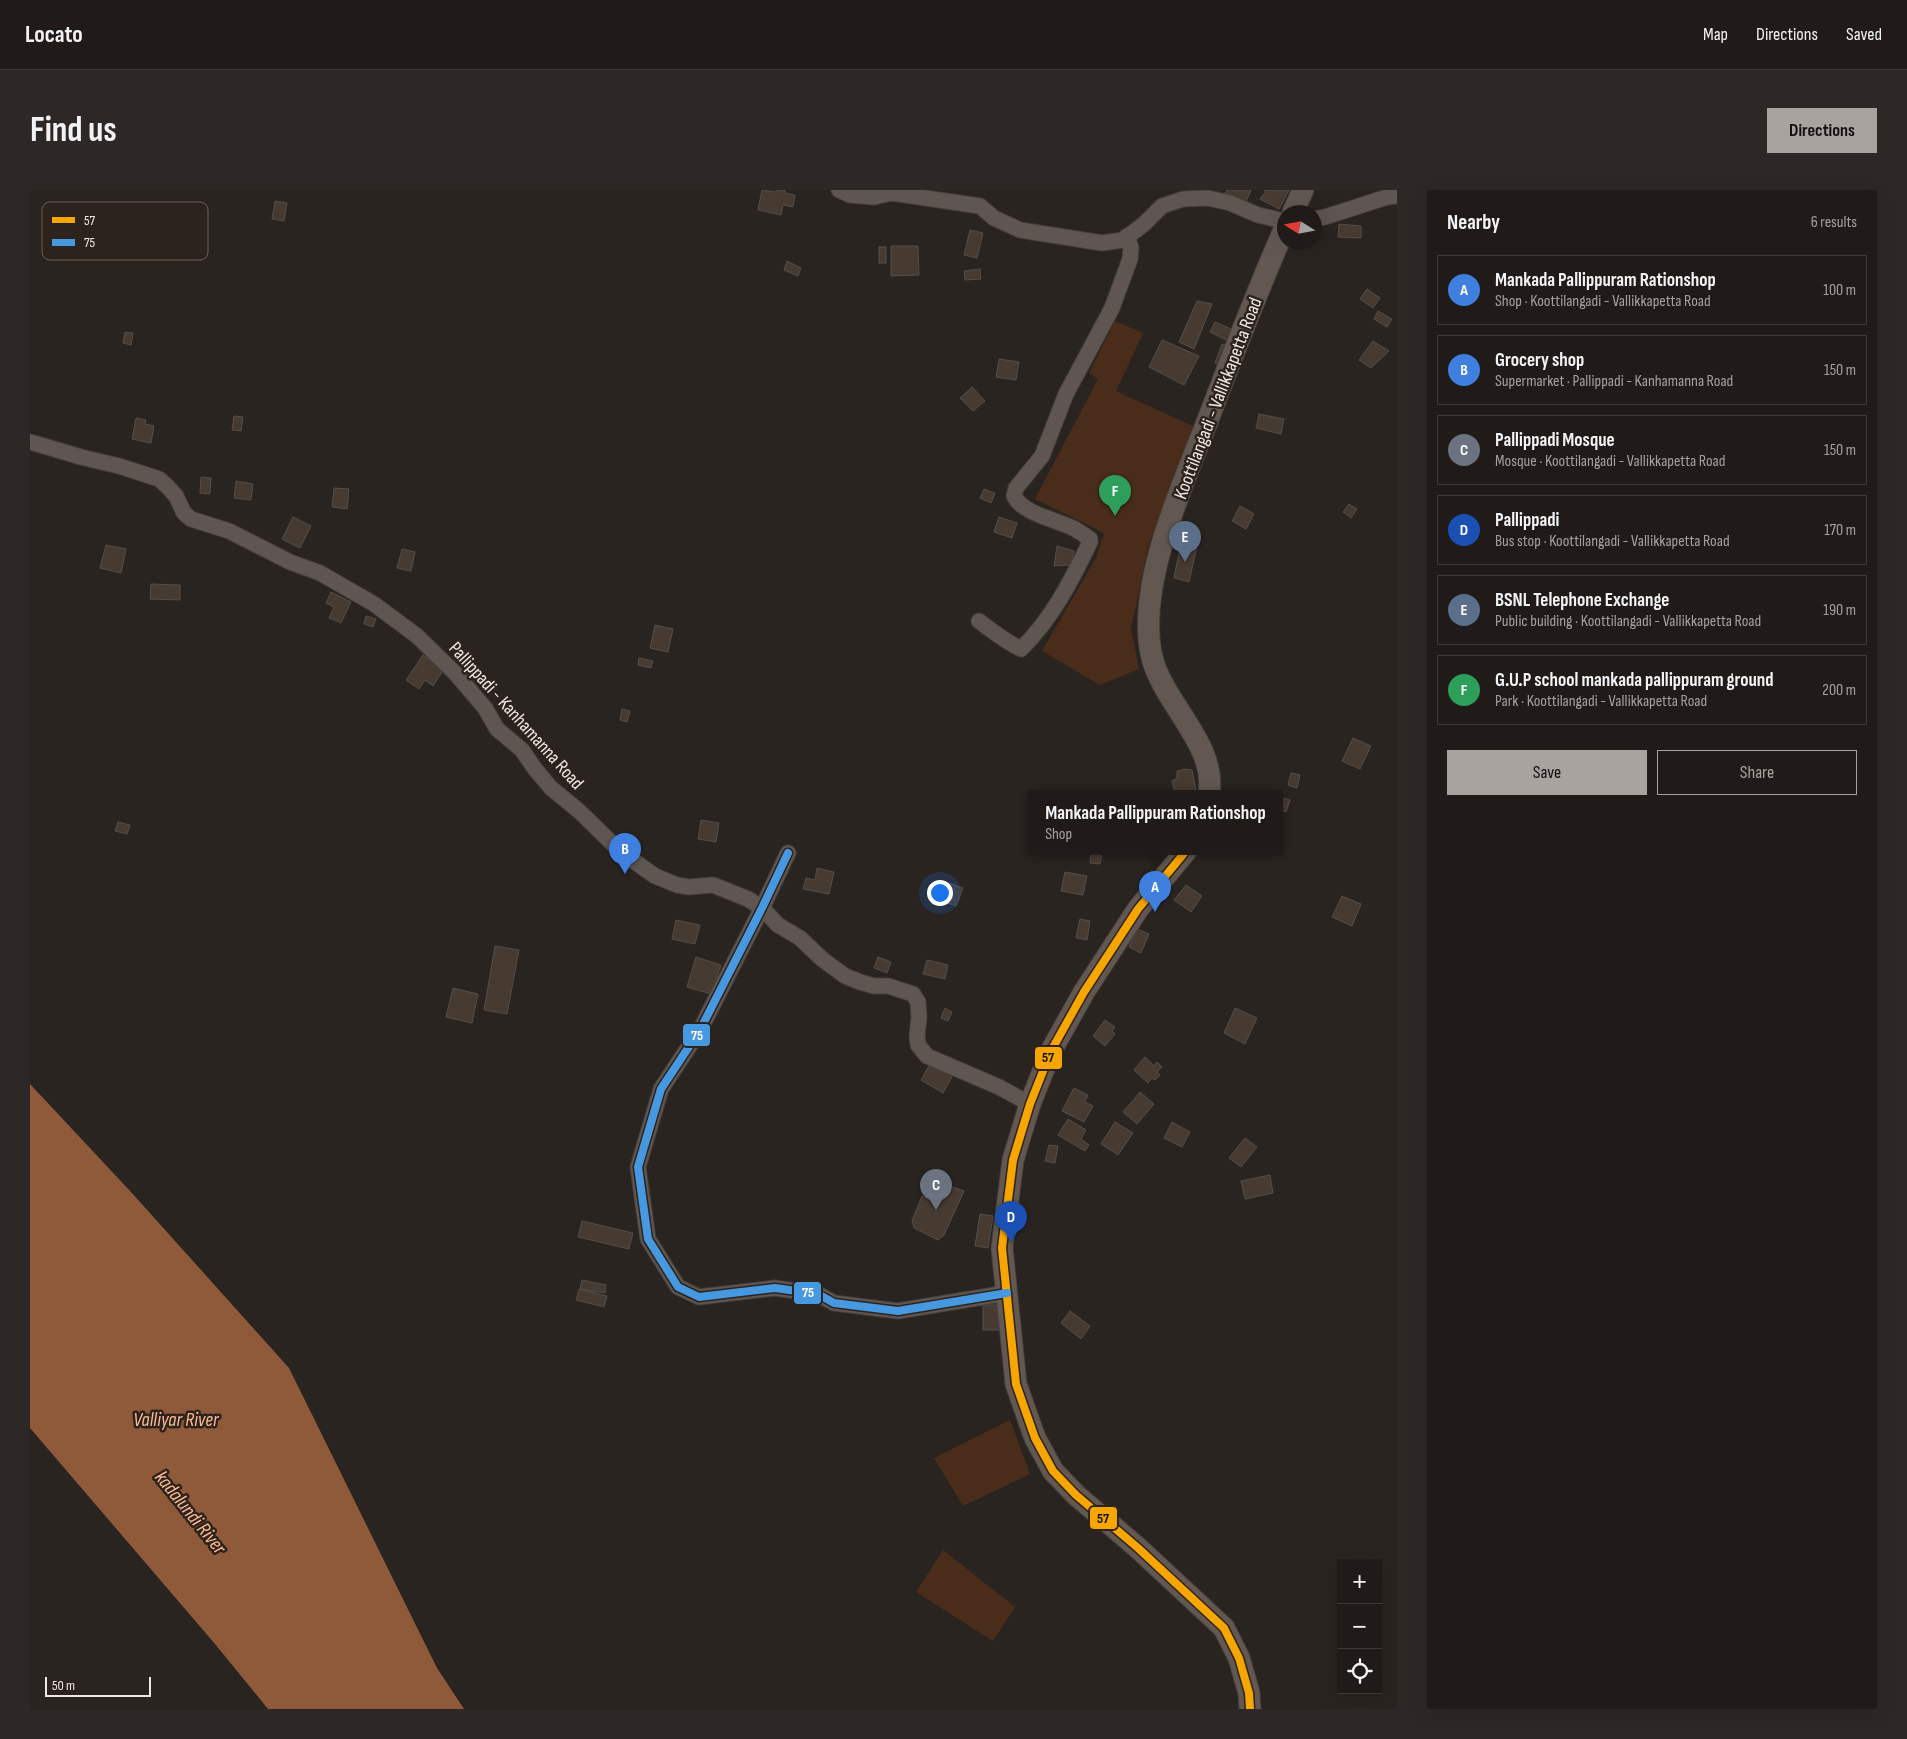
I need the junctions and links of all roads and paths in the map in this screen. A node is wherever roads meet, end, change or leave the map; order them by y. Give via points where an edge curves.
1 (839, 190) edge
2 (1303, 190) edge
3 (1397, 196) edge
4 (1296, 205) edge
5 (1322, 217) edge
6 (1277, 219) edge
7 (1127, 236) junction
8 (1277, 246) edge
9 (30, 442) edge
10 (979, 621) dead end
11 (1209, 790) edge
12 (788, 853) dead end
13 (1183, 855) edge
14 (762, 908) junction
15 (1030, 1104) junction
16 (1007, 1292) junction
17 (1250, 1709) edge

1 - 7 street via 850,196 892,193 980,206 994,218 1020,230 1048,235 1102,243 1123,240
2 - 4 main road
3 - 5 street
6 - 7 street via 1208,198 1183,199 1162,206
7 - 10 street via 1130,259 1112,308 1066,394 1042,456 1016,488 1014,496 1017,502 1030,510 1073,528 1090,542 1048,616 1021,649
8 - 11 main road, Koottilangadi - Vallikkapetta Road via 1159,550 1152,596 1151,653 1159,679 1205,755
9 - 14 street, Pallippadi - Kanhamanna Road via 159,479 176,496 184,513 191,519 229,531 320,573 374,604 417,636 456,674 485,708 497,728 522,750 551,788 622,852 655,876 690,887 713,885
12 - 14 street
13 - 15 main road via 1138,909 1084,992 1051,1052
14 - 15 street, Pallippadi - Kanhamanna Road via 845,976 913,994 918,1002 918,1045 927,1056
14 - 16 street via 700,1030 661,1089 638,1167 648,1239 678,1287 699,1297 775,1288 818,1294 834,1303 898,1311
15 - 16 main road via 1013,1160 1006,1208 1002,1248
16 - 17 main road via 1016,1384 1035,1438 1053,1470 1076,1495 1224,1628 1239,1658

